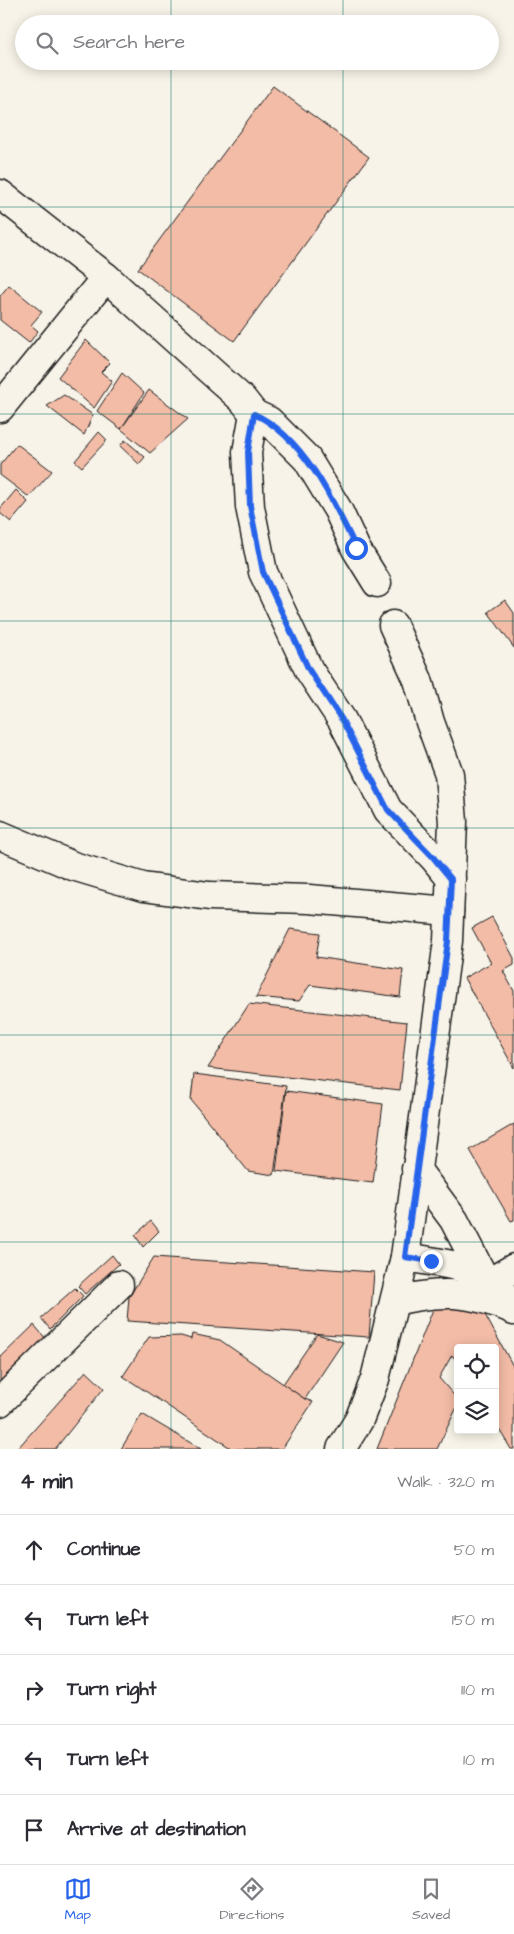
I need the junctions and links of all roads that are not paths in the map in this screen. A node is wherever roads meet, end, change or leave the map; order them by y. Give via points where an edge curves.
1 (0, 194) edge
2 (106, 278) junction
3 (0, 408) edge
4 (254, 414) junction
5 (377, 583) dead end
6 (393, 626) dead end
7 (0, 835) edge
8 (451, 879) junction
9 (450, 911) junction
10 (416, 1169) junction
11 (405, 1257) junction
12 (514, 1268) edge
13 (487, 1279) junction
14 (119, 1285) dead end
15 (395, 1301) junction
16 (514, 1310) edge
17 (0, 1402) edge
18 (341, 1449) edge

1 - 2 street
2 - 3 street
2 - 4 street via 243,400
4 - 5 street via 269,421 307,459
4 - 8 street via 248,452 250,498 263,572 309,670 342,720 388,810
6 - 8 street via 418,680 449,774 453,822
7 - 9 street via 73,866 143,887 209,896 309,899
8 - 9 street
9 - 10 street
10 - 11 street
10 - 13 street via 454,1220
11 - 13 street via 456,1265
11 - 15 street
12 - 13 street
13 - 16 street via 500,1290
14 - 17 street
15 - 16 street via 420,1295 455,1293 482,1298
15 - 18 street via 375,1378 359,1420

